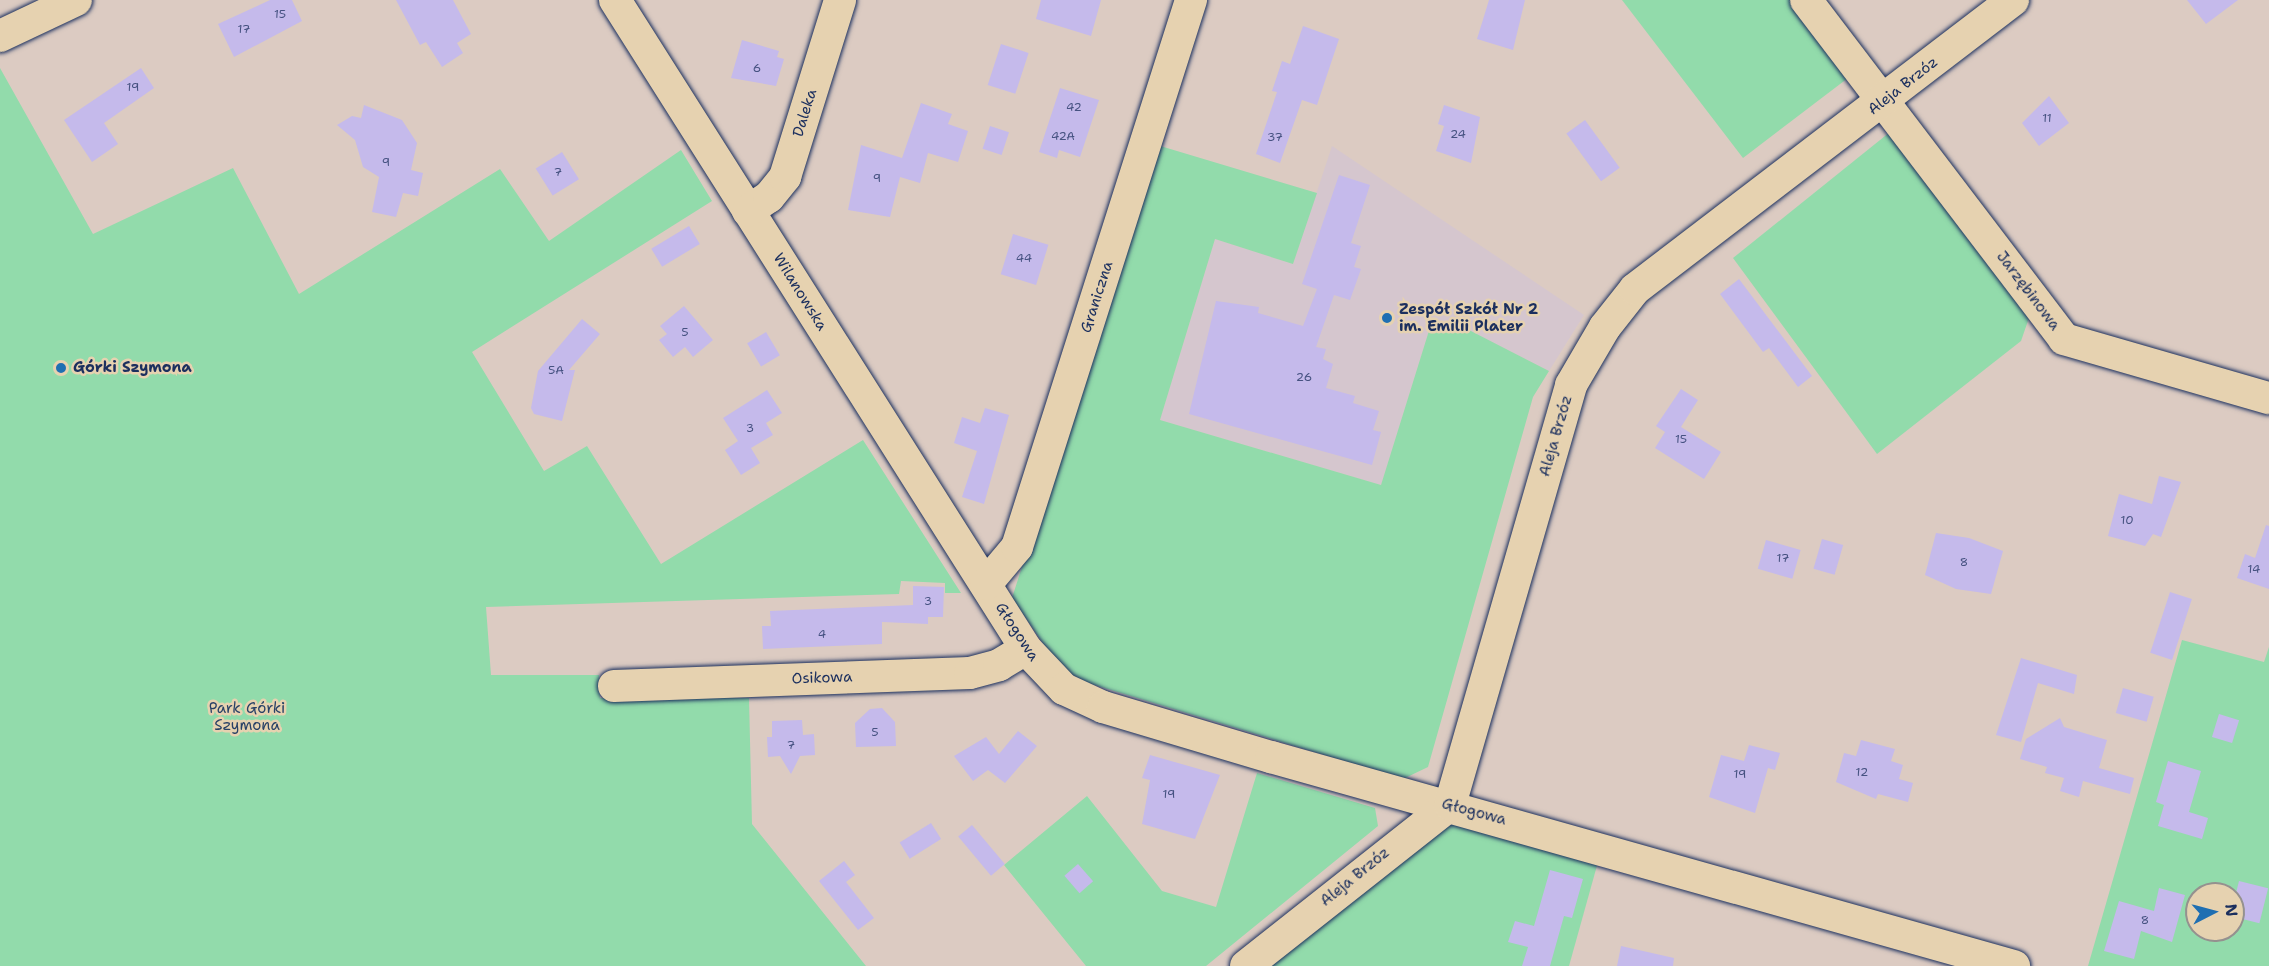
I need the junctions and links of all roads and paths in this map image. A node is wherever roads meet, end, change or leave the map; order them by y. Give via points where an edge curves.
1 (76, 0) edge
2 (615, 0) edge
3 (840, 0) edge
4 (1191, 0) edge
5 (1806, 0) edge
6 (2013, 0) edge
7 (0, 36) edge
8 (1886, 100) junction
9 (748, 211) junction
10 (2269, 398) edge
11 (986, 584) junction
12 (1026, 649) junction
13 (614, 686) dead end
14 (1450, 805) junction
15 (1246, 966) edge
16 (2014, 966) edge

1 - 7 street
2 - 9 street, Wilanowska
3 - 9 street, Daleka via 785,177 769,197
4 - 11 street, Graniczna via 1017,547
5 - 8 street, Jarzębinowa
6 - 8 street, Aleja Brzóz
8 - 10 street, Jarzębinowa via 2064,339
8 - 14 street, Aleja Brzóz via 1635,289 1588,351 1571,385
9 - 11 street, Wilanowska
11 - 12 street, Głogowa
12 - 13 street, Osikowa via 999,665 970,673
12 - 14 street, Głogowa via 1064,689 1103,707
14 - 15 street, Aleja Brzóz
14 - 16 street, Głogowa

